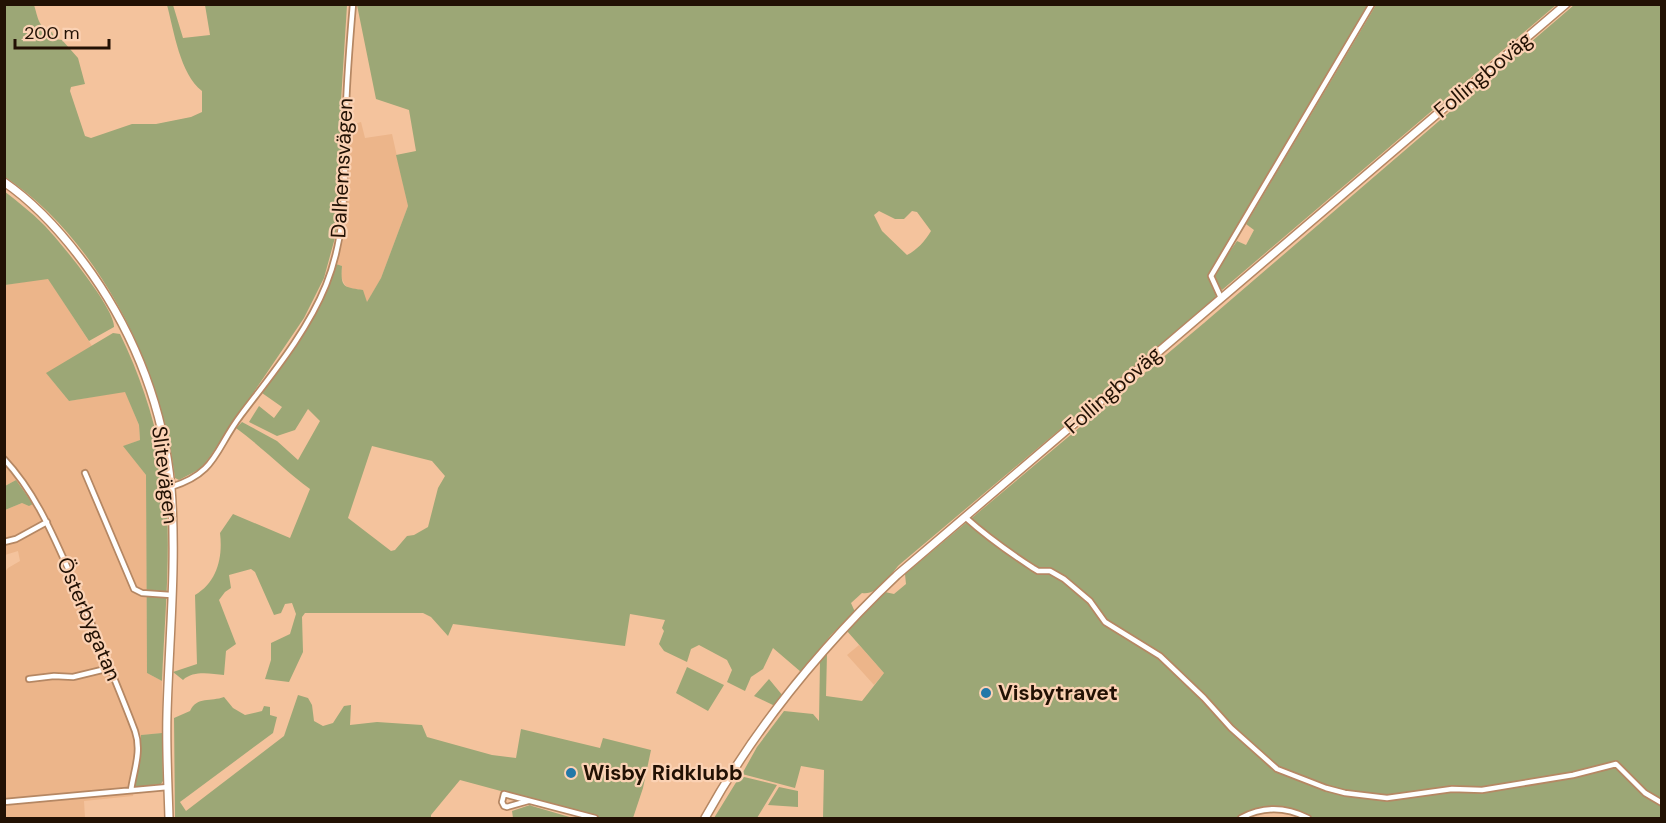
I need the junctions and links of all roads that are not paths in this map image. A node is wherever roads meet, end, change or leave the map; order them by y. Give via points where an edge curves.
1 (353, 4) edge
2 (1372, 4) edge
3 (1566, 4) edge
4 (4, 182) edge
5 (1221, 298) junction
6 (4, 459) edge
7 (85, 473) dead end
8 (171, 487) junction
9 (965, 517) junction
10 (47, 522) junction
11 (4, 542) edge
12 (171, 595) junction
13 (110, 668) junction
14 (29, 679) dead end
15 (168, 788) junction
16 (131, 790) junction
17 (528, 801) junction
18 (4, 802) edge
19 (1662, 803) edge
20 (169, 819) edge
21 (596, 819) edge
22 (705, 819) edge
23 (1241, 819) edge
24 (1308, 819) edge

1 - 8 street, Dalhemsvägen via 343,222 326,285 303,328 206,469 190,481
2 - 5 street via 1211,276
3 - 5 main road, Follingboväg
4 - 8 main road, Slitevägen via 32,204 66,240 118,316 154,402
5 - 9 main road, Follingboväg
6 - 10 street, Österbygatan
7 - 12 street via 134,589
8 - 12 main road, Slitevägen
9 - 19 street via 1033,568 1064,579 1090,601 1105,622 1160,656 1231,729 1277,769 1336,791 1387,798 1452,789 1482,790 1616,764 1645,793
9 - 22 main road, Follingboväg via 897,575 823,651 753,741
10 - 11 street
10 - 13 street, Österbygatan
12 - 15 main road, Slitevägen
13 - 14 street via 73,677
13 - 16 street, Österbygatan via 139,741
15 - 16 street
15 - 20 main road, Slitevägen
16 - 18 street
17 - 17 street via 507,807 502,802 504,794
17 - 21 street
23 - 24 street via 1250,813 1273,809 1290,810

